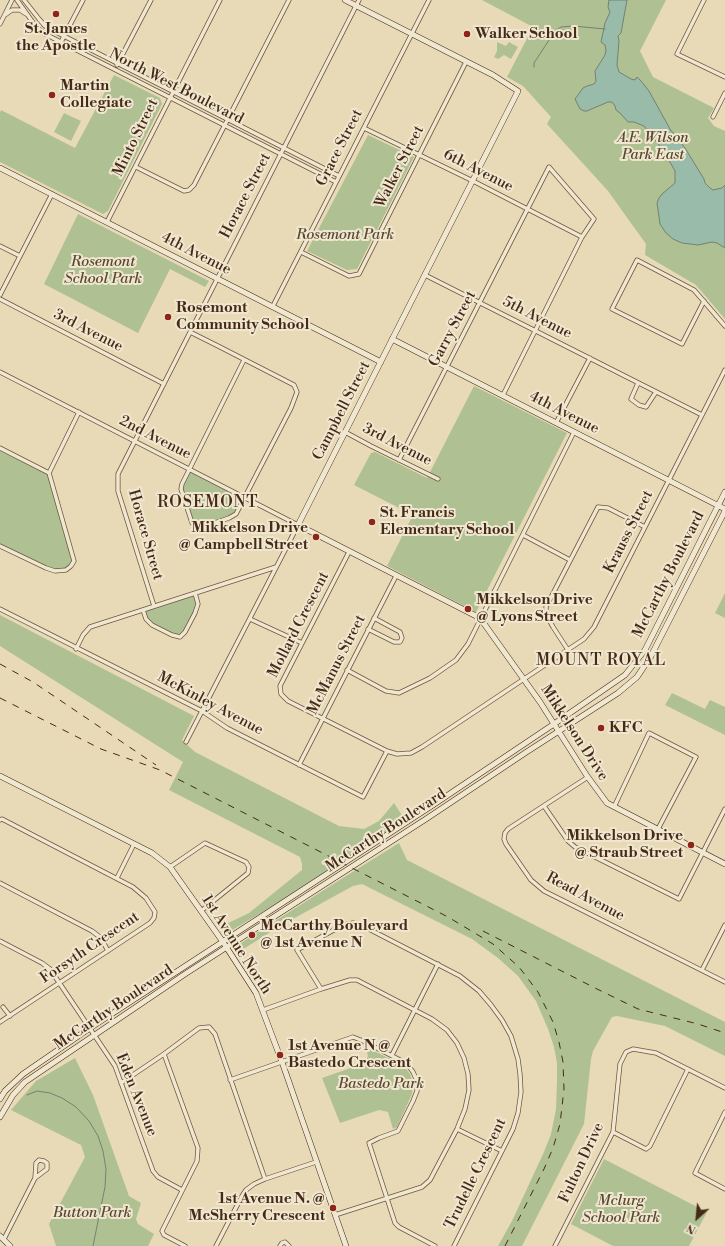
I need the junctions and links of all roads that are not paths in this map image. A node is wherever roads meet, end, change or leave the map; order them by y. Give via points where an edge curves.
1 (12, 0) edge
2 (17, 0) edge
3 (24, 0) edge
4 (83, 0) edge
5 (151, 0) edge
6 (220, 0) edge
7 (288, 0) edge
8 (345, 0) edge
9 (359, 0) edge
10 (429, 0) edge
11 (704, 0) edge
12 (356, 6) junction
13 (27, 15) junction
14 (4, 16) junction
15 (0, 24) edge
16 (412, 34) junction
17 (64, 36) junction
18 (61, 42) junction
19 (466, 62) junction
20 (118, 64) junction
21 (115, 69) junction
22 (725, 77) edge
23 (173, 92) junction
24 (725, 93) edge
25 (170, 97) junction
26 (713, 117) dead end
27 (228, 119) junction
28 (224, 125) junction
29 (364, 128) junction
30 (284, 148) junction
31 (281, 154) junction
32 (420, 156) junction
33 (136, 167) junction
34 (0, 168) edge
35 (339, 176) junction
36 (336, 182) junction
37 (473, 182) junction
38 (52, 194) junction
39 (527, 209) junction
40 (107, 222) junction
41 (582, 237) junction
42 (0, 246) edge
43 (301, 252) junction
44 (20, 256) junction
45 (425, 275) junction
46 (217, 279) junction
47 (0, 295) edge
48 (0, 299) edge
49 (480, 302) junction
50 (704, 302) junction
51 (273, 306) junction
52 (725, 326) edge
53 (535, 330) junction
54 (190, 332) junction
55 (392, 338) junction
56 (590, 358) junction
57 (244, 360) junction
58 (381, 362) junction
59 (446, 366) junction
60 (725, 370) edge
61 (0, 372) edge
62 (638, 383) junction
63 (164, 384) junction
64 (656, 392) junction
65 (502, 395) junction
66 (79, 412) junction
67 (702, 415) junction
68 (556, 423) junction
69 (345, 432) junction
70 (574, 432) junction
71 (135, 441) junction
72 (0, 448) edge
73 (399, 460) junction
74 (190, 469) junction
75 (49, 473) junction
76 (438, 479) dead end
77 (669, 480) junction
78 (725, 492) edge
79 (245, 498) junction
80 (718, 506) junction
81 (725, 510) edge
82 (298, 525) junction
83 (645, 527) junction
84 (523, 534) junction
85 (0, 546) edge
86 (349, 552) junction
87 (570, 560) junction
88 (276, 566) junction
89 (396, 576) junction
90 (195, 593) junction
91 (154, 606) junction
92 (0, 610) edge
93 (143, 610) junction
94 (374, 618) junction
95 (480, 618) junction
96 (250, 619) junction
97 (368, 629) junction
98 (302, 643) junction
99 (76, 648) junction
100 (568, 650) junction
101 (347, 670) junction
102 (524, 679) junction
103 (202, 711) junction
104 (323, 718) junction
105 (554, 724) junction
106 (559, 732) junction
107 (186, 742) dead end
108 (387, 751) junction
109 (299, 765) junction
110 (0, 776) edge
111 (588, 777) junction
112 (544, 806) junction
113 (614, 807) junction
114 (725, 810) edge
115 (0, 820) edge
116 (658, 830) junction
117 (134, 844) junction
118 (703, 853) junction
119 (725, 864) edge
120 (170, 867) junction
121 (117, 878) junction
122 (1, 885) edge
123 (201, 911) junction
124 (725, 925) edge
125 (0, 941) edge
126 (223, 942) junction
127 (227, 948) junction
128 (108, 951) junction
129 (438, 964) junction
130 (702, 970) junction
131 (725, 982) edge
132 (59, 983) junction
133 (321, 989) junction
134 (3, 1007) dead end
135 (415, 1009) junction
136 (263, 1010) junction
137 (10, 1016) junction
138 (0, 1022) edge
139 (90, 1028) junction
140 (94, 1035) junction
141 (164, 1054) junction
142 (392, 1055) junction
143 (282, 1062) junction
144 (688, 1069) junction
145 (230, 1080) junction
146 (121, 1083) junction
147 (725, 1088) edge
148 (0, 1099) edge
149 (725, 1112) edge
150 (0, 1117) edge
151 (458, 1129) junction
152 (613, 1132) junction
153 (502, 1151) junction
154 (316, 1162) junction
155 (35, 1178) junction
156 (265, 1179) junction
157 (725, 1189) edge
158 (182, 1190) junction
159 (387, 1198) junction
160 (335, 1215) junction
161 (2, 1238) edge
162 (10, 1246) edge
163 (185, 1246) edge
164 (216, 1246) edge
165 (280, 1246) edge
166 (289, 1246) edge
167 (346, 1246) edge
168 (435, 1246) edge
169 (454, 1246) edge
170 (555, 1246) edge

1 - 14 street
2 - 13 street, North West Boulevard
3 - 17 street, North West Boulevard via 45,26
4 - 17 street
5 - 20 street
6 - 23 street, Minto Street
7 - 27 street
8 - 12 street
9 - 12 street, Horace Street
10 - 16 street, Grace Street
11 - 22 street via 677,54
12 - 16 street
12 - 30 street, Horace Street
13 - 14 street via 20,10 12,10
13 - 18 street, North West Boulevard via 40,30
14 - 15 street
16 - 19 street
16 - 29 street, Grace Street
17 - 18 street
17 - 20 street, North West Boulevard
18 - 21 street, North West Boulevard
19 - 32 street, Walker Street
19 - 37 street, Campbell Street via 518,91
20 - 21 street
20 - 23 street, North West Boulevard
21 - 25 street, North West Boulevard
23 - 25 street, Minto Street
23 - 27 street, North West Boulevard
24 - 26 street
25 - 28 street, North West Boulevard
25 - 33 street, Minto Street
27 - 28 street
27 - 30 street, North West Boulevard
28 - 31 street, North West Boulevard
28 - 33 street via 194,185 189,190 184,192
29 - 32 street, 6th Avenue
29 - 35 street, Grace Street
30 - 31 street, Horace Street
30 - 35 street, North West Boulevard
31 - 36 street, North West Boulevard
31 - 46 street, Horace Street
32 - 37 street, 6th Avenue
32 - 43 street, Walker Street via 358,274 349,276
33 - 40 street, Minto Street
34 - 38 street, 4th Avenue
35 - 36 street, Grace Street
36 - 43 street, Grace Street
37 - 39 street, 6th Avenue
37 - 45 street, Campbell Street
38 - 40 street, 4th Avenue
38 - 44 street
39 - 41 street, 6th Avenue
39 - 41 street, Garry Street via 549,167 594,219
39 - 49 street, Garry Street
40 - 46 street, 4th Avenue
41 - 53 street
42 - 44 street
43 - 51 street, Grace Street
44 - 47 street
45 - 49 street, 5th Avenue
45 - 55 street, Campbell Street
46 - 51 street, 4th Avenue
46 - 54 street, Horace Street
48 - 63 street, 3rd Avenue
49 - 53 street, 5th Avenue
49 - 59 street, Garry Street
50 - 50 street via 694,290 637,260 612,309 682,344
50 - 52 street
51 - 58 street, 4th Avenue
53 - 56 street, 5th Avenue
53 - 65 street
54 - 57 street
54 - 63 street, Horace Street
55 - 58 street, Campbell Street
55 - 59 street, 4th Avenue
56 - 62 street, 5th Avenue
56 - 68 street
57 - 74 street
57 - 79 street via 294,385 297,392
58 - 69 street, Campbell Street
59 - 65 street, 4th Avenue
59 - 73 street, Garry Street
60 - 67 street, Krauss Street
61 - 66 street, 2nd Avenue
62 - 64 street, 5th Avenue
62 - 64 street via 631,399 638,404 646,407
63 - 71 street, Horace Street
64 - 67 street, 5th Avenue
65 - 68 street, 4th Avenue
66 - 71 street, 2nd Avenue
66 - 75 street
67 - 77 street, Krauss Street
68 - 70 street, 4th Avenue
69 - 73 street, 3rd Avenue
69 - 82 street, Campbell Street
70 - 77 street, 4th Avenue
70 - 84 street
71 - 74 street, 2nd Avenue
71 - 91 street, Horace Street via 118,474 118,491
72 - 75 street
73 - 76 street, 3rd Avenue
74 - 79 street, 2nd Avenue
74 - 79 street via 181,489 192,523 196,526 229,518 236,514
75 - 85 street via 74,561 71,566 66,570 55,571
77 - 80 street, 4th Avenue
77 - 83 street, Krauss Street
78 - 80 street, McCarthy Boulevard
79 - 82 street, 2nd Avenue
80 - 81 street, 4th Avenue
80 - 105 street, McCarthy Boulevard via 644,650 625,675
81 - 106 street, McCarthy Boulevard via 651,656 637,677 618,693
82 - 86 street, Mikkelson Drive
82 - 88 street, Campbell Street
83 - 87 street via 608,508 598,507
83 - 100 street, Krauss Street via 594,627 584,639
84 - 87 street
84 - 95 street
86 - 89 street, Mikkelson Drive
86 - 98 street, Mollard Crescent
87 - 100 street via 546,607 546,614
88 - 90 street
88 - 96 street, Campbell Street
89 - 94 street, McManus Street
89 - 95 street, Mikkelson Drive
90 - 91 street
90 - 93 street via 198,604 195,613 185,632 180,636 152,625 146,619
91 - 93 street
92 - 99 street, McKinley Avenue
93 - 99 street via 90,627
94 - 97 street, McManus Street
94 - 97 street via 400,632 400,642 394,642
95 - 101 street via 468,644 456,660 430,678 399,693 386,691
95 - 102 street, Mikkelson Drive
96 - 98 street
96 - 103 street, Campbell Street
97 - 101 street, McManus Street
98 - 104 street, Mollard Crescent via 280,686 281,694 288,701
99 - 103 street, McKinley Avenue
100 - 102 street, Krauss Street
101 - 104 street, McManus Street
102 - 105 street, Mikkelson Drive
102 - 108 street, Mollard Crescent via 411,753 396,754
103 - 107 street, Campbell Street
103 - 109 street, McKinley Avenue via 227,728
104 - 108 street, Mollard Crescent
104 - 109 street, McManus Street
105 - 106 street, Mikkelson Drive
105 - 126 street, McCarthy Boulevard
106 - 111 street, Mikkelson Drive
106 - 127 street, McCarthy Boulevard
108 - 109 street, McKinley Avenue via 363,797
110 - 117 street, 1st Avenue North
111 - 112 street, Read Avenue
111 - 113 street, Mikkelson Drive via 603,799
112 - 118 street via 575,847 679,899
112 - 130 street, Read Avenue via 505,833 506,844 531,880 544,891
113 - 116 street, Mikkelson Drive
113 - 116 street via 649,733 696,757
114 - 118 street
115 - 121 street, Forsyth Crescent
116 - 118 street, Mikkelson Drive
117 - 120 street, 1st Avenue North via 152,853
117 - 121 street
118 - 119 street, Mikkelson Drive
120 - 123 street, 1st Avenue North
120 - 123 street via 205,844 246,862 249,867 248,873
121 - 128 street, Forsyth Crescent via 134,887 146,898 154,912 154,918
122 - 128 street via 92,931 101,938
123 - 126 street, 1st Avenue North
124 - 130 street
125 - 132 street, Eden Avenue via 42,963 50,969
126 - 127 street, 1st Avenue North
126 - 139 street, McCarthy Boulevard
127 - 136 street, 1st Avenue North via 256,993
127 - 140 street, McCarthy Boulevard
128 - 132 street, Forsyth Crescent
129 - 133 street, Trudelle Crescent via 363,926 353,923 343,925 297,950
129 - 135 street
129 - 153 street, Trudelle Crescent via 460,976 478,991 502,1020 511,1036 520,1074 521,1092 514,1129
130 - 131 street, Read Avenue
132 - 137 street, Forsyth Crescent
132 - 139 street, Eden Avenue
133 - 135 street via 357,980
133 - 136 street
134 - 137 street
135 - 142 street
135 - 151 street via 447,1030 464,1058 469,1090
136 - 143 street, 1st Avenue North
137 - 138 street, Forsyth Crescent
139 - 140 street, Eden Avenue
139 - 148 street, McCarthy Boulevard via 23,1074
140 - 146 street, Eden Avenue via 115,1066
140 - 150 street, McCarthy Boulevard via 25,1082 13,1095
141 - 145 street via 199,1028 209,1027 215,1034
141 - 146 street
141 - 158 street via 198,1148 197,1161
142 - 143 street via 353,1037
142 - 159 street, Trudelle Crescent via 408,1065 413,1072 417,1081 417,1091 398,1131 369,1143
143 - 145 street
143 - 154 street, 1st Avenue North
144 - 147 street, Fulton Drive
144 - 152 street via 650,1146 646,1149
144 - 152 street, Fulton Drive via 656,1053 633,1049 626,1052 620,1064
145 - 156 street
146 - 158 street, Eden Avenue via 153,1171 158,1177
149 - 157 street via 695,1173
151 - 153 street
151 - 159 street via 430,1180 422,1187
152 - 170 street, Fulton Drive
153 - 169 street, Trudelle Crescent
154 - 156 street
154 - 160 street, 1st Avenue North
155 - 155 street via 47,1169 48,1165 44,1161 36,1163
155 - 161 street
156 - 164 street via 246,1190
158 - 163 street via 162,1231 164,1235
159 - 160 street
159 - 168 street, Trudelle Crescent via 395,1223
160 - 167 street, 1st Avenue North
161 - 162 street
165 - 166 street via 285,1242

